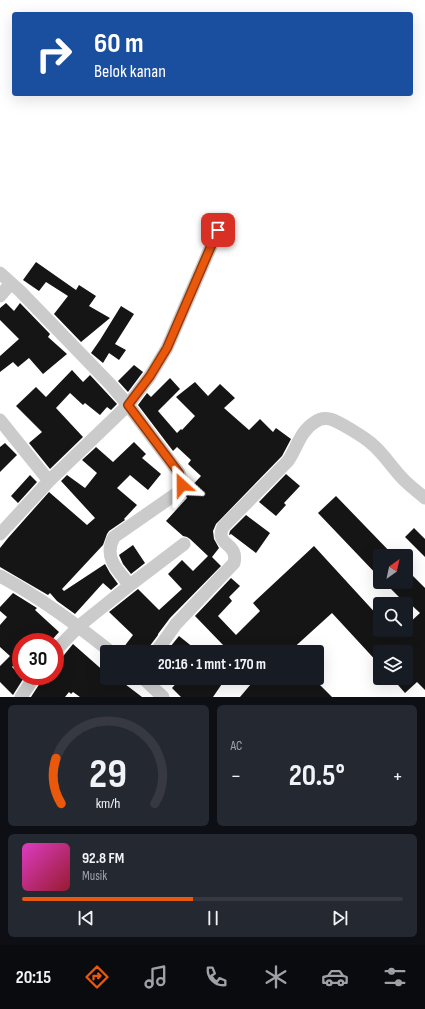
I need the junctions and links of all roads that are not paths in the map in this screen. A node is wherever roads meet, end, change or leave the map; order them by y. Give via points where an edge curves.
1 (218, 230) dead end
2 (0, 273) edge
3 (11, 283) junction
4 (0, 296) edge
5 (128, 405) junction
6 (0, 420) edge
7 (49, 481) junction
8 (425, 498) edge
9 (0, 534) edge
10 (184, 544) dead end
11 (0, 576) edge
12 (130, 585) junction
13 (78, 626) junction
14 (64, 641) edge
15 (102, 645) edge
16 (161, 645) edge
17 (29, 685) edge
18 (150, 685) edge
19 (21, 697) edge
20 (163, 697) edge

1 - 5 street via 167,348
2 - 3 street
3 - 4 street
3 - 5 street
5 - 7 street
5 - 12 street via 179,473 182,481 180,491 113,540 110,546 114,566
6 - 7 street
7 - 9 street
8 - 16 street via 403,479 372,444 330,420 321,419 314,422 296,443 288,461 223,527 221,536 234,551 234,563 176,624
10 - 12 street
11 - 13 street
12 - 13 street
13 - 14 street
13 - 15 street
17 - 19 street
18 - 20 street

